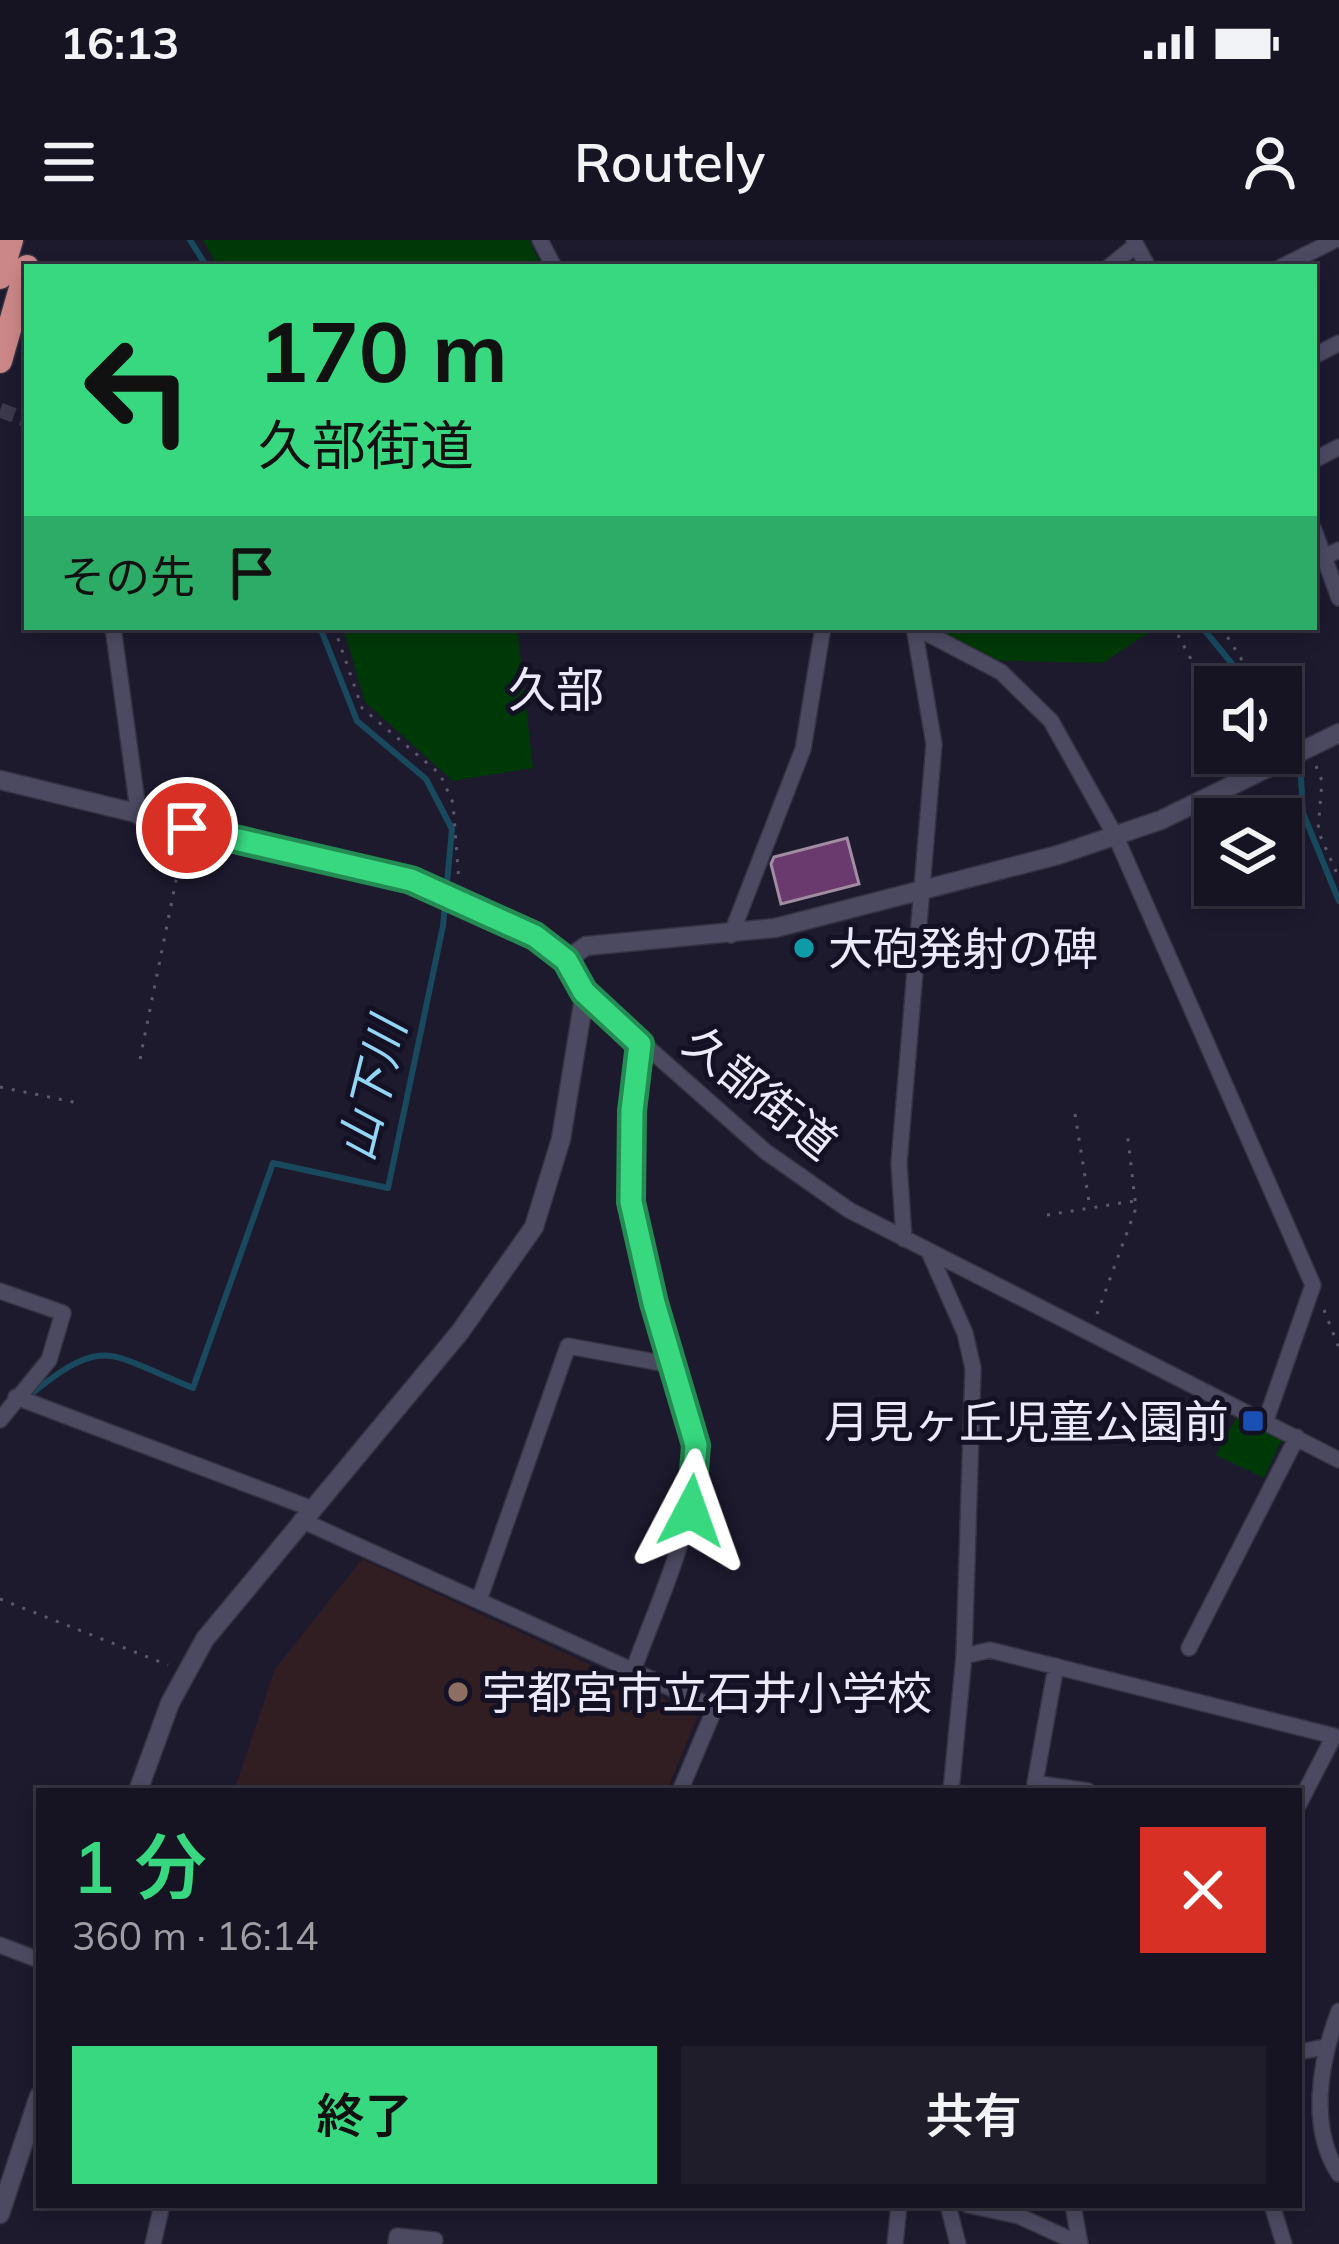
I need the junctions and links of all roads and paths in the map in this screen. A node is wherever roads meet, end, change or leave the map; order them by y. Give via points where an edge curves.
1 (11, 240) edge
2 (1335, 240) edge
3 (1135, 243) edge
4 (1112, 264) edge
5 (1287, 264) edge
6 (0, 277) edge
7 (24, 277) edge
8 (0, 361) edge
9 (1332, 554) edge
10 (1339, 598) edge
11 (112, 630) edge
12 (335, 630) edge
13 (823, 630) edge
14 (915, 630) edge
15 (920, 630) edge
16 (1223, 630) edge
17 (1178, 635) dead end
18 (1195, 666) edge
19 (1245, 666) edge
20 (1302, 730) edge
21 (1339, 733) edge
22 (1309, 748) junction
23 (0, 780) edge
24 (139, 817) junction
25 (187, 828) junction
26 (1116, 838) junction
27 (1339, 878) edge
28 (925, 891) junction
29 (459, 902) junction
30 (731, 934) junction
31 (566, 960) junction
32 (584, 992) junction
33 (640, 1044) junction
34 (140, 1059) dead end
35 (0, 1087) edge
36 (78, 1103) dead end
37 (1075, 1114) dead end
38 (1126, 1131) dead end
39 (1135, 1201) junction
40 (1090, 1208) junction
41 (1047, 1215) dead end
42 (904, 1239) junction
43 (930, 1254) junction
44 (1313, 1285) junction
45 (0, 1291) edge
46 (1090, 1333) junction
47 (1339, 1348) edge
48 (672, 1365) junction
49 (16, 1397) junction
50 (0, 1420) edge
51 (1265, 1423) junction
52 (1297, 1437) junction
53 (1339, 1460) edge
54 (306, 1514) junction
55 (0, 1599) edge
56 (479, 1600) junction
57 (1189, 1648) dead end
58 (964, 1656) junction
59 (1056, 1666) junction
60 (633, 1670) junction
61 (187, 1672) junction
62 (138, 1788) edge
63 (681, 1788) edge
64 (951, 1788) edge
65 (1068, 1788) edge
66 (1302, 1798) edge
67 (0, 1945) edge
68 (36, 1959) edge
69 (1339, 2011) edge
70 (1325, 2047) junction
71 (1302, 2051) edge
72 (36, 2105) edge
73 (1339, 2174) edge
74 (161, 2208) edge
75 (899, 2208) edge
76 (949, 2208) edge
77 (982, 2208) edge
78 (1074, 2208) edge
79 (1273, 2208) edge
80 (0, 2214) edge
81 (435, 2240) dead end
82 (153, 2244) edge
83 (396, 2244) edge
84 (895, 2244) edge
85 (958, 2244) edge
86 (1284, 2244) edge

1 - 6 highway
2 - 5 street
3 - 4 street
7 - 8 highway
9 - 10 street
11 - 24 street
12 - 29 path via 362,707 440,774 453,803
13 - 30 street via 803,749
14 - 28 street via 934,744
15 - 26 street via 1000,672 1051,721
16 - 19 path
17 - 18 path
20 - 22 path
21 - 22 street
22 - 26 street
22 - 27 path via 1322,781 1318,831
23 - 24 street, 久部街道
24 - 25 street, 久部街道
25 - 29 street, 久部街道 via 411,880
25 - 34 path
26 - 28 street
26 - 44 street
28 - 30 street
28 - 42 street via 899,1162
29 - 31 street, 久部街道 via 535,936
30 - 31 street via 586,946
31 - 32 street, 久部街道
32 - 33 street, 久部街道
32 - 54 street via 561,1139 534,1227 460,1332
33 - 42 street, 久部街道 via 766,1152
33 - 48 street via 631,1202
35 - 36 path
37 - 40 path
38 - 39 path
39 - 40 path
39 - 46 path
40 - 41 path
42 - 43 street, 久部街道
43 - 46 street, 久部街道
43 - 58 street via 965,1333 974,1399
44 - 47 path
44 - 51 street
45 - 49 street via 63,1313 49,1360
46 - 51 street, 久部街道
48 - 56 street via 568,1346
48 - 60 street via 696,1445 691,1511
49 - 50 street
49 - 54 street
51 - 52 street, 久部街道
52 - 53 street, 久部街道
52 - 57 street
54 - 56 street
54 - 61 street
55 - 61 path
56 - 60 street
58 - 59 street via 990,1650
58 - 64 street
59 - 65 street via 1035,1783
59 - 66 street via 1334,1736
60 - 63 street via 715,1708
61 - 62 street
67 - 68 street
69 - 70 street
70 - 71 street
70 - 73 street via 1324,2152
72 - 80 street
74 - 82 street
75 - 84 street
76 - 85 street
77 - 78 street via 1080,2244
79 - 86 street
81 - 83 street via 397,2236

